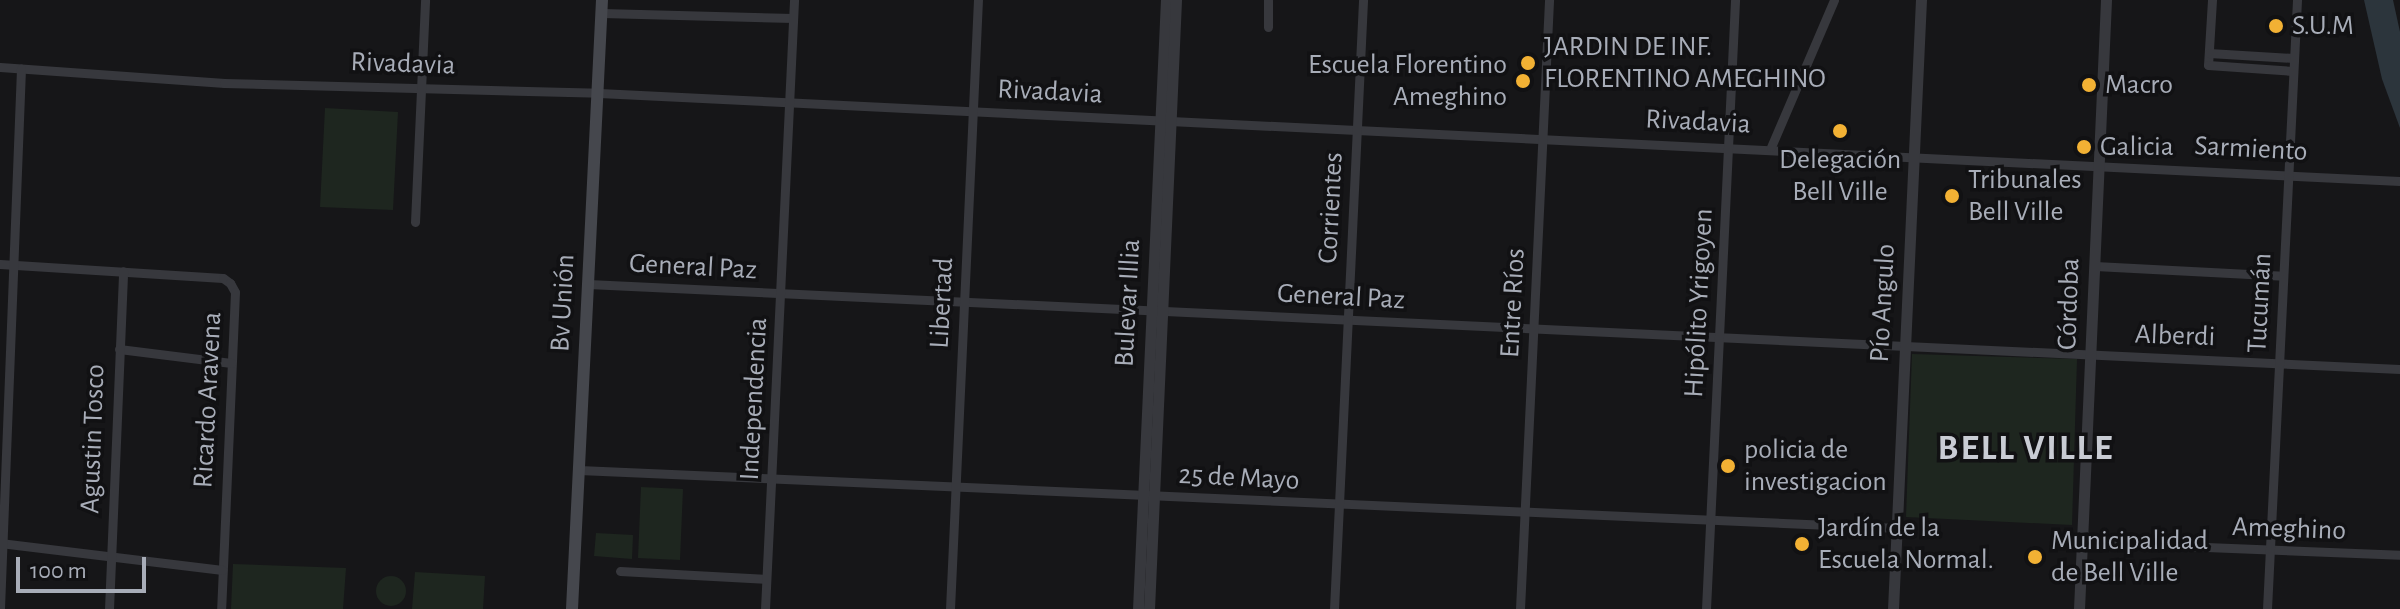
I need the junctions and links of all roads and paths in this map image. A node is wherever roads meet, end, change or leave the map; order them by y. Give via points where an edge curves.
1 (425, 0) edge
2 (794, 0) edge
3 (978, 0) edge
4 (1166, 0) edge
5 (1176, 0) edge
6 (1268, 0) edge
7 (1363, 0) edge
8 (1549, 0) edge
9 (1735, 0) edge
10 (1834, 0) edge
11 (1921, 0) edge
12 (2106, 0) edge
13 (2212, 0) edge
14 (2297, 0) edge
15 (602, 6) edge
16 (793, 18) junction
17 (1268, 27) dead end
18 (2209, 53) junction
19 (2294, 58) junction
20 (0, 67) edge
21 (21, 68) junction
22 (2293, 71) junction
23 (421, 87) junction
24 (599, 93) junction
25 (789, 101) junction
26 (973, 110) junction
27 (1166, 119) junction
28 (1357, 128) junction
29 (1543, 137) junction
30 (1728, 145) junction
31 (1771, 147) junction
32 (1914, 154) junction
33 (2099, 162) junction
34 (2288, 173) junction
35 (2400, 181) edge
36 (415, 222) dead end
37 (0, 264) edge
38 (13, 265) junction
39 (2095, 266) junction
40 (123, 271) junction
41 (2283, 276) junction
42 (588, 284) junction
43 (781, 293) junction
44 (964, 302) junction
45 (1157, 311) junction
46 (1348, 320) junction
47 (1533, 329) junction
48 (1719, 337) junction
49 (1904, 346) junction
50 (119, 349) junction
51 (2091, 355) junction
52 (231, 363) junction
53 (2279, 363) junction
54 (2400, 369) edge
55 (579, 470) junction
56 (772, 479) junction
57 (955, 487) junction
58 (1148, 496) junction
59 (1339, 505) junction
60 (1525, 513) junction
61 (1710, 522) junction
62 (1898, 528) junction
63 (2081, 542) junction
64 (1, 543) edge
65 (2270, 550) junction
66 (2400, 555) edge
67 (111, 556) junction
68 (222, 570) junction
69 (620, 571) dead end
70 (766, 579) junction
71 (0, 608) edge
72 (109, 609) edge
73 (221, 609) edge
74 (572, 609) edge
75 (765, 609) edge
76 (950, 609) edge
77 (1138, 609) edge
78 (1149, 609) edge
79 (1334, 609) edge
80 (1520, 609) edge
81 (1706, 609) edge
82 (1893, 609) edge
83 (2079, 609) edge
84 (2267, 609) edge

1 - 23 street
2 - 16 street, Independencia
3 - 26 street, Libertad
4 - 27 street, Bulevar Illia
5 - 27 street, Bulevar Illia
6 - 17 street
7 - 28 street, Corrientes
8 - 29 street, Entre Ríos
9 - 30 street, Hipólito Yrigoyen
10 - 31 street
11 - 32 street, Pío Angulo
12 - 33 street, Córdoba
13 - 18 street
14 - 19 street, Tucumán
15 - 16 street
15 - 24 main road, Bv Unión
16 - 25 street, Independencia
18 - 19 street
18 - 22 street via 2208,65
19 - 22 street, Tucumán
20 - 21 street, Rivadavia
21 - 23 street, Rivadavia via 224,83
21 - 38 street
22 - 34 street, Tucumán
23 - 24 street, Rivadavia
23 - 36 street
24 - 25 street, Rivadavia
24 - 42 main road, Bv Unión
25 - 26 street, Rivadavia
25 - 43 street, Independencia
26 - 27 street, Rivadavia
26 - 44 street, Libertad
27 - 28 street, Rivadavia
27 - 45 street, Bulevar Illia
28 - 29 street, Rivadavia
28 - 46 street, Corrientes
29 - 30 street, Rivadavia
29 - 47 street, Entre Ríos
30 - 31 street, Rivadavia
30 - 48 street, Hipólito Yrigoyen
31 - 32 street, Rivadavia
32 - 33 street, Rivadavia
32 - 49 street, Pío Angulo
33 - 34 street, Sarmiento
33 - 39 street, Córdoba
34 - 35 street, Sarmiento
34 - 41 street, Tucumán
37 - 38 street, Ricardo Aravena
38 - 40 street, Ricardo Aravena
38 - 64 street
39 - 41 street
39 - 51 street, Córdoba
40 - 50 street, Agustin Tosco
40 - 52 street, Ricardo Aravena via 223,278 230,283 235,292
41 - 53 street, Tucumán
42 - 43 street, General Paz
42 - 55 main road, Bv Unión
43 - 44 street, General Paz
43 - 56 street, Independencia
44 - 45 street, General Paz
44 - 57 street, Libertad
45 - 46 street, General Paz
45 - 58 street, Bulevar Illia
46 - 47 street, General Paz
46 - 59 street, Corrientes
47 - 48 street, General Paz
47 - 60 street, Entre Ríos
48 - 49 street, General Paz
48 - 61 street, Hipólito Yrigoyen
49 - 51 street, General Paz
49 - 62 street, Pío Angulo
50 - 52 street
50 - 67 street, Agustin Tosco
51 - 53 street, Alberdi
51 - 63 street, Córdoba
52 - 68 street, Ricardo Aravena
53 - 54 street, Alberdi
53 - 65 street, Tucumán
55 - 56 street, 25 de Mayo
55 - 74 main road, Bv Unión
56 - 57 street, 25 de Mayo
56 - 70 street, Independencia
57 - 58 street, 25 de Mayo
57 - 76 street, Libertad
58 - 59 street, 25 de Mayo
58 - 77 street, Bulevar Illia
58 - 78 street, Bulevar Illia
59 - 60 street, 25 de Mayo
59 - 79 street, Corrientes
60 - 61 street, 25 de Mayo
60 - 80 street, Entre Ríos
61 - 62 street, 25 de Mayo
61 - 81 street, Hipólito Yrigoyen
62 - 82 street, Pío Angulo
63 - 65 street, Ameghino
63 - 83 street, Córdoba
64 - 67 street
64 - 71 street
65 - 66 street, Ameghino
65 - 84 street, Tucumán
67 - 68 street
67 - 72 street, Agustin Tosco
68 - 73 street, Ricardo Aravena
69 - 70 street
70 - 75 street, Independencia

